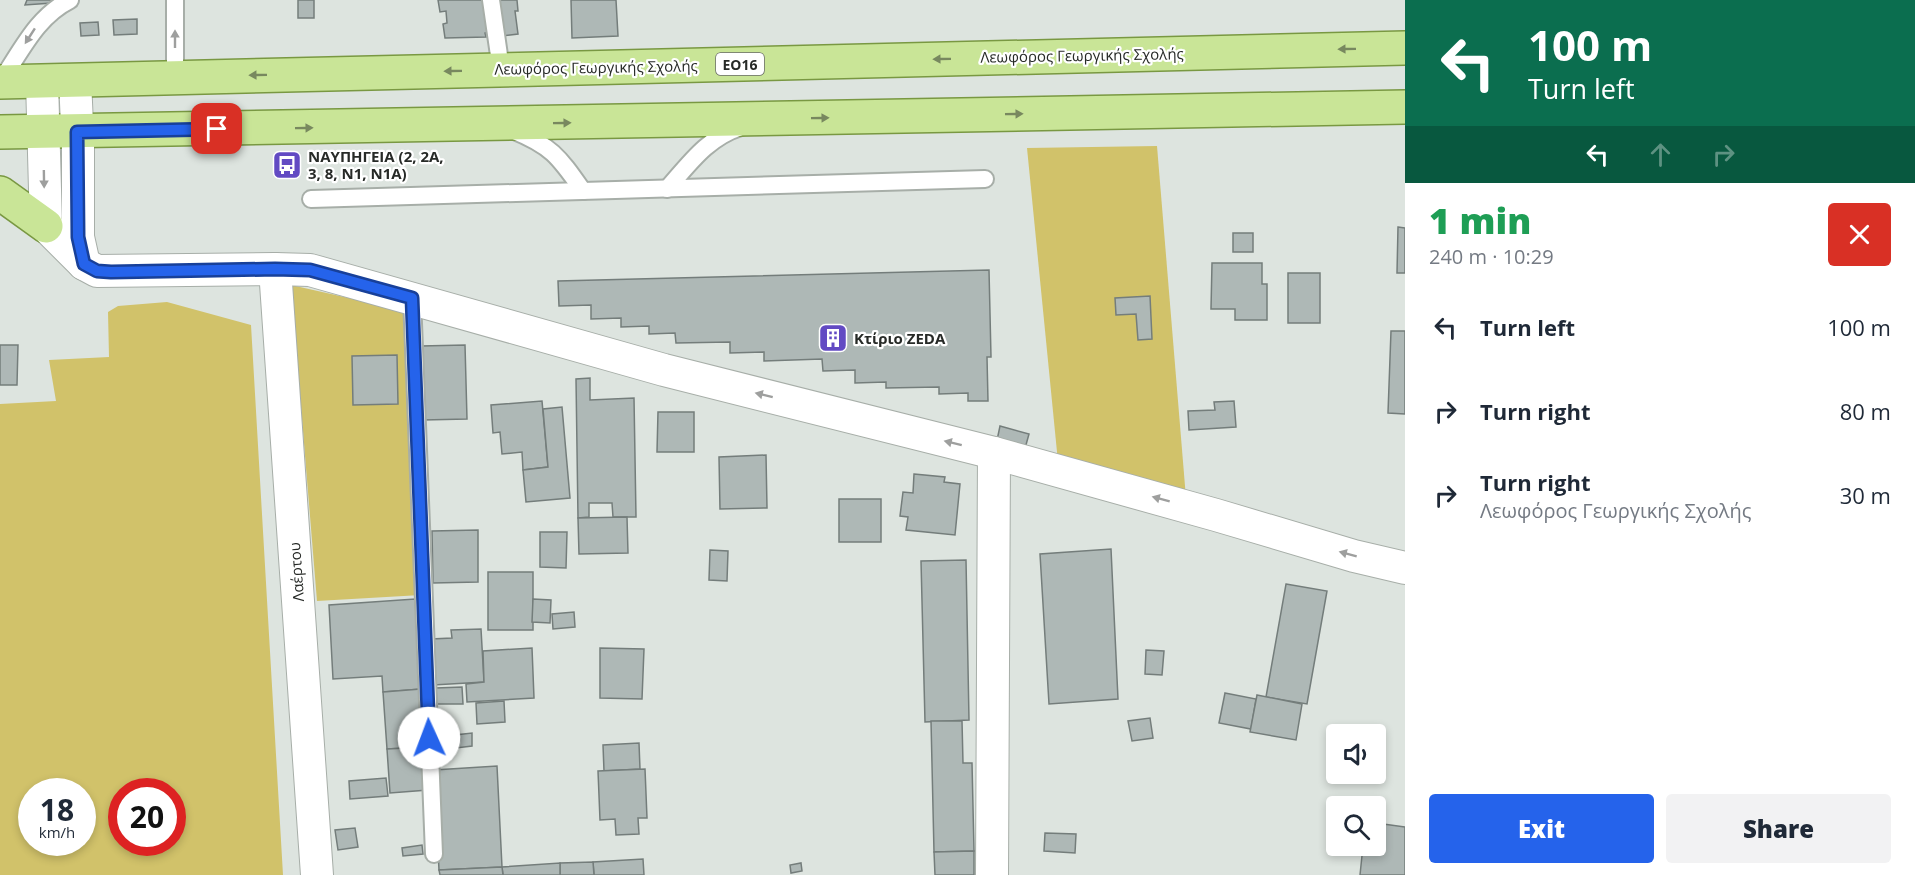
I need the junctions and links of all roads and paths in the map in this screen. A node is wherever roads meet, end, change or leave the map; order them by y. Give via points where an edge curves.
1 (70, 0) edge
2 (174, 0) edge
3 (491, 0) edge
4 (1405, 48) edge
5 (501, 69) junction
6 (175, 77) junction
7 (75, 80) junction
8 (42, 81) junction
9 (0, 82) edge
10 (1405, 107) edge
11 (770, 119) junction
12 (498, 124) junction
13 (0, 132) edge
14 (44, 132) junction
15 (77, 132) junction
16 (985, 179) dead end
17 (667, 189) junction
18 (583, 191) junction
19 (0, 193) edge
20 (311, 199) dead end
21 (46, 226) junction
22 (84, 264) junction
23 (275, 269) junction
24 (412, 298) junction
25 (994, 453) junction
26 (1405, 568) edge
27 (434, 854) dead end
28 (318, 875) edge
29 (992, 875) edge

1 -> 9 lane via 39,24
6 -> 2 lane
3 - 5 lane
4 -> 5 main road, Λεωφόρος Γεωργικής Σχολής / ΕΟ16
5 -> 6 main road, Λεωφόρος Γεωργικής Σχολής / ΕΟ16
6 - 7 main road, Λεωφόρος Γεωργικής Σχολής / ΕΟ16
7 - 8 main road, ΕΟ16
7 - 15 street
8 - 9 main road, ΕΟ16
8 - 14 street
11 -> 10 main road
12 -> 11 main road
11 - 17 lane via 729,131 714,140 700,150
15 -> 12 main road
12 - 18 lane via 544,145 558,156
13 - 14 main road
14 - 15 main road
14 -> 21 street
15 - 22 street via 78,237
16 - 17 lane
17 - 18 lane
18 - 20 lane
19 - 21 main road
21 - 22 street
22 - 23 street via 97,271 111,272
23 - 24 street via 310,270
23 - 28 street, Λαέρτου
25 -> 24 street via 664,370
24 - 27 lane
26 -> 25 street
25 - 29 street

